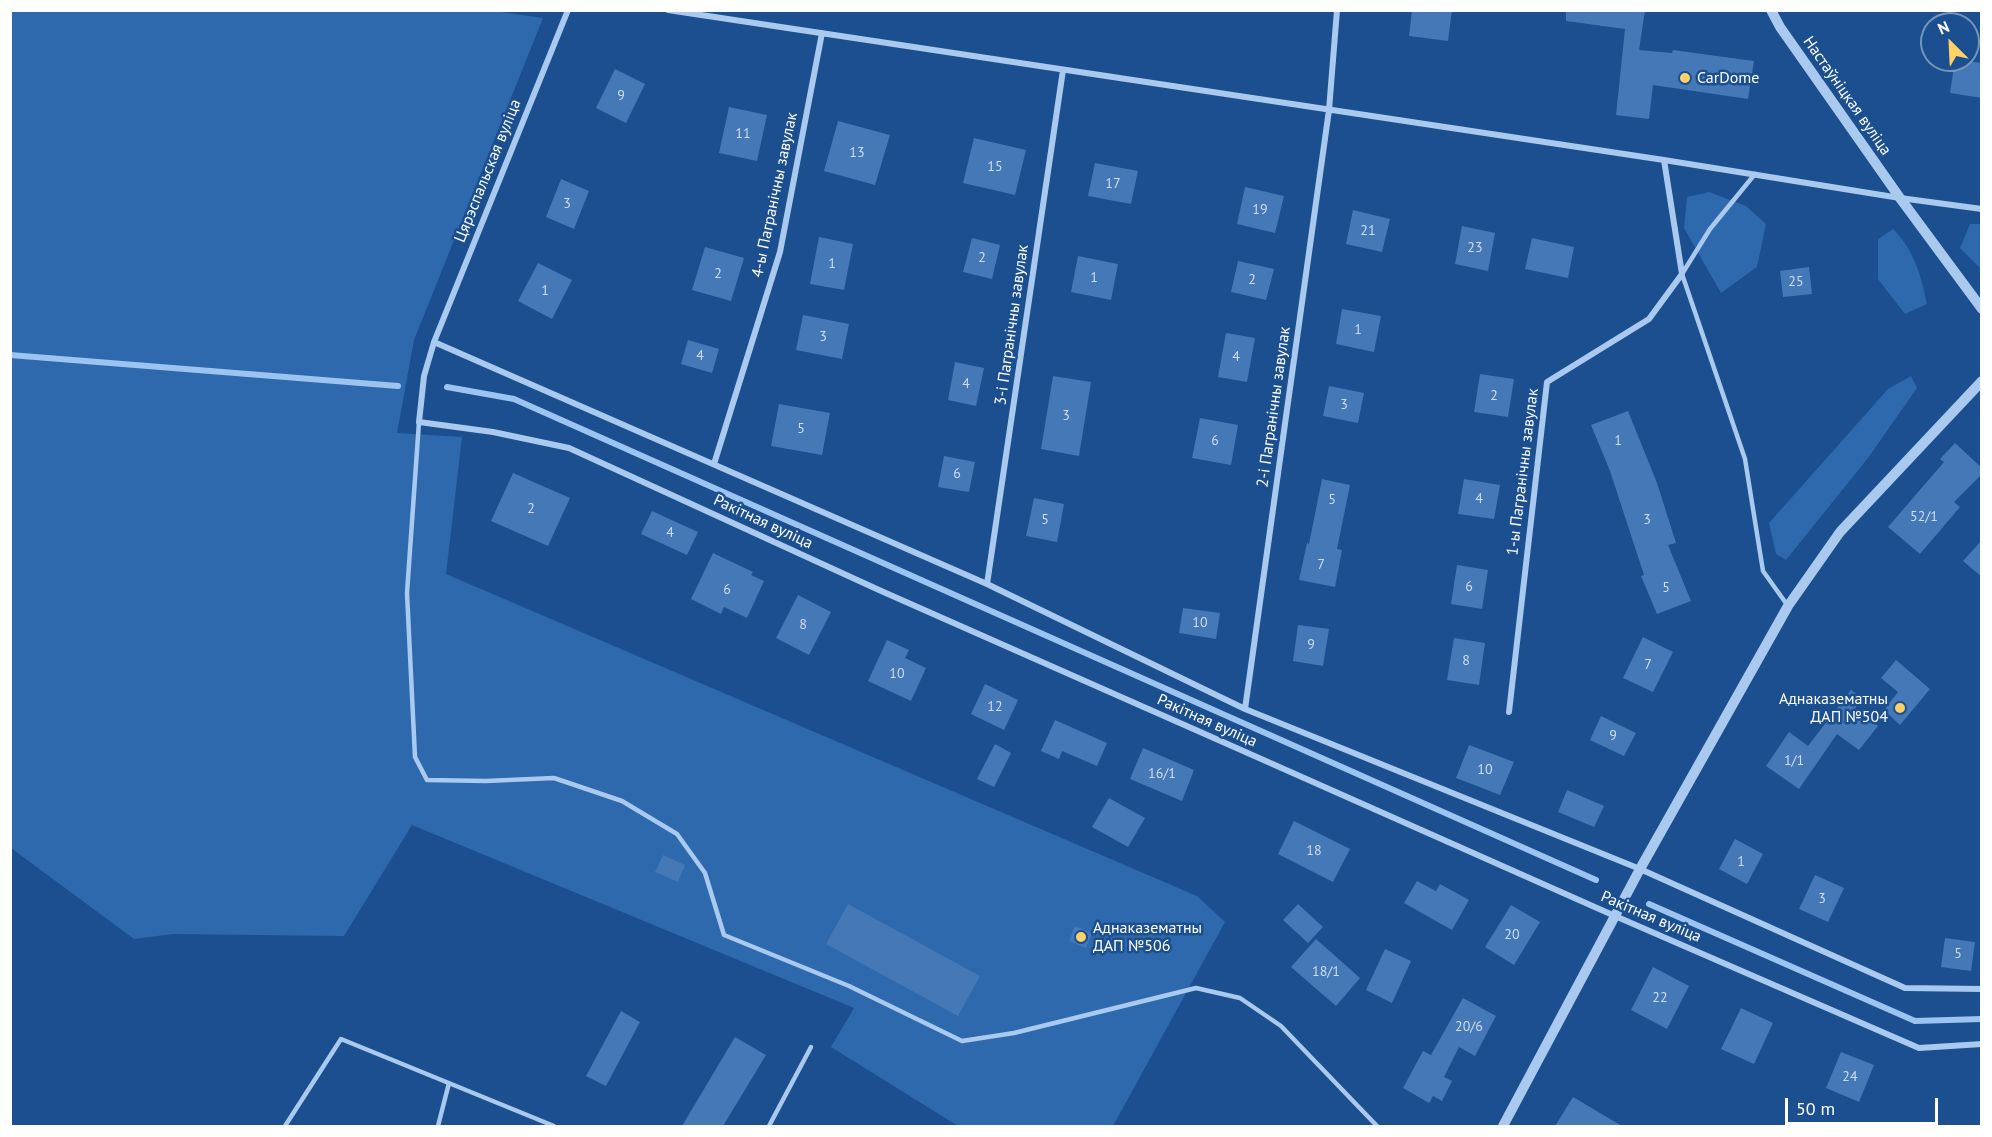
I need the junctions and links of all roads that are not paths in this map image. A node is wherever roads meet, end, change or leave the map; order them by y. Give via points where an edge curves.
1 (568, 10) edge
2 (668, 10) edge
3 (1337, 10) edge
4 (1771, 10) edge
5 (822, 33) junction
6 (1063, 70) junction
7 (1329, 110) junction
8 (1664, 160) junction
9 (1755, 174) junction
10 (1900, 198) junction
11 (1982, 209) edge
12 (1682, 274) junction
13 (1982, 309) edge
14 (434, 342) junction
15 (1982, 381) edge
16 (419, 422) junction
17 (714, 464) junction
18 (987, 584) junction
19 (1788, 606) junction
20 (1245, 709) junction
21 (1509, 712) dead end
22 (1640, 868) junction
23 (1615, 916) junction
24 (1982, 989) edge
25 (1982, 1044) edge
26 (812, 1047) dead end
27 (449, 1083) junction
28 (285, 1126) edge
29 (438, 1126) edge
30 (554, 1126) edge
31 (769, 1126) edge
32 (1377, 1126) edge
33 (1503, 1126) edge

1 - 14 street, Цярэспальская вуліца
2 - 5 street
3 - 7 street, 2-і Пагранічны завулак
4 - 10 street, Настаўніцкая вуліца
5 - 6 street
5 - 17 street, 4-ы Пагранічны завулак via 780,252
6 - 7 street
6 - 18 street, 3-і Пагранічны завулак
7 - 8 street
7 - 20 street, 2-і Пагранічны завулак
8 - 9 street
8 - 12 street
9 - 10 street
9 - 12 lane via 1710,229
10 - 11 street
10 - 13 street, Настаўніцкая вуліца
12 - 19 lane via 1744,459 1763,571
12 - 21 street, 1-ы Пагранічны завулак via 1649,319 1547,382
14 - 16 street, Цярэспальская вуліца via 424,376
14 - 17 street, Ракітная вуліца
15 - 19 street via 1840,532
16 - 23 street, Ракітная вуліца via 569,448 879,590
16 - 32 lane via 407,593 415,757 427,780 554,778 622,801 677,834 705,873 724,935 849,986 962,1041 1014,1033 1196,988 1240,998 1281,1026
17 - 18 street, Ракітная вуліца
18 - 20 street, Ракітная вуліца
19 - 22 street
20 - 22 street, Ракітная вуліца
22 - 23 street
22 - 24 street, Ракітная вуліца via 1905,988
23 - 25 street, Ракітная вуліца via 1919,1048
23 - 33 street
26 - 31 lane
27 - 28 lane via 341,1039
27 - 29 lane
27 - 30 lane

